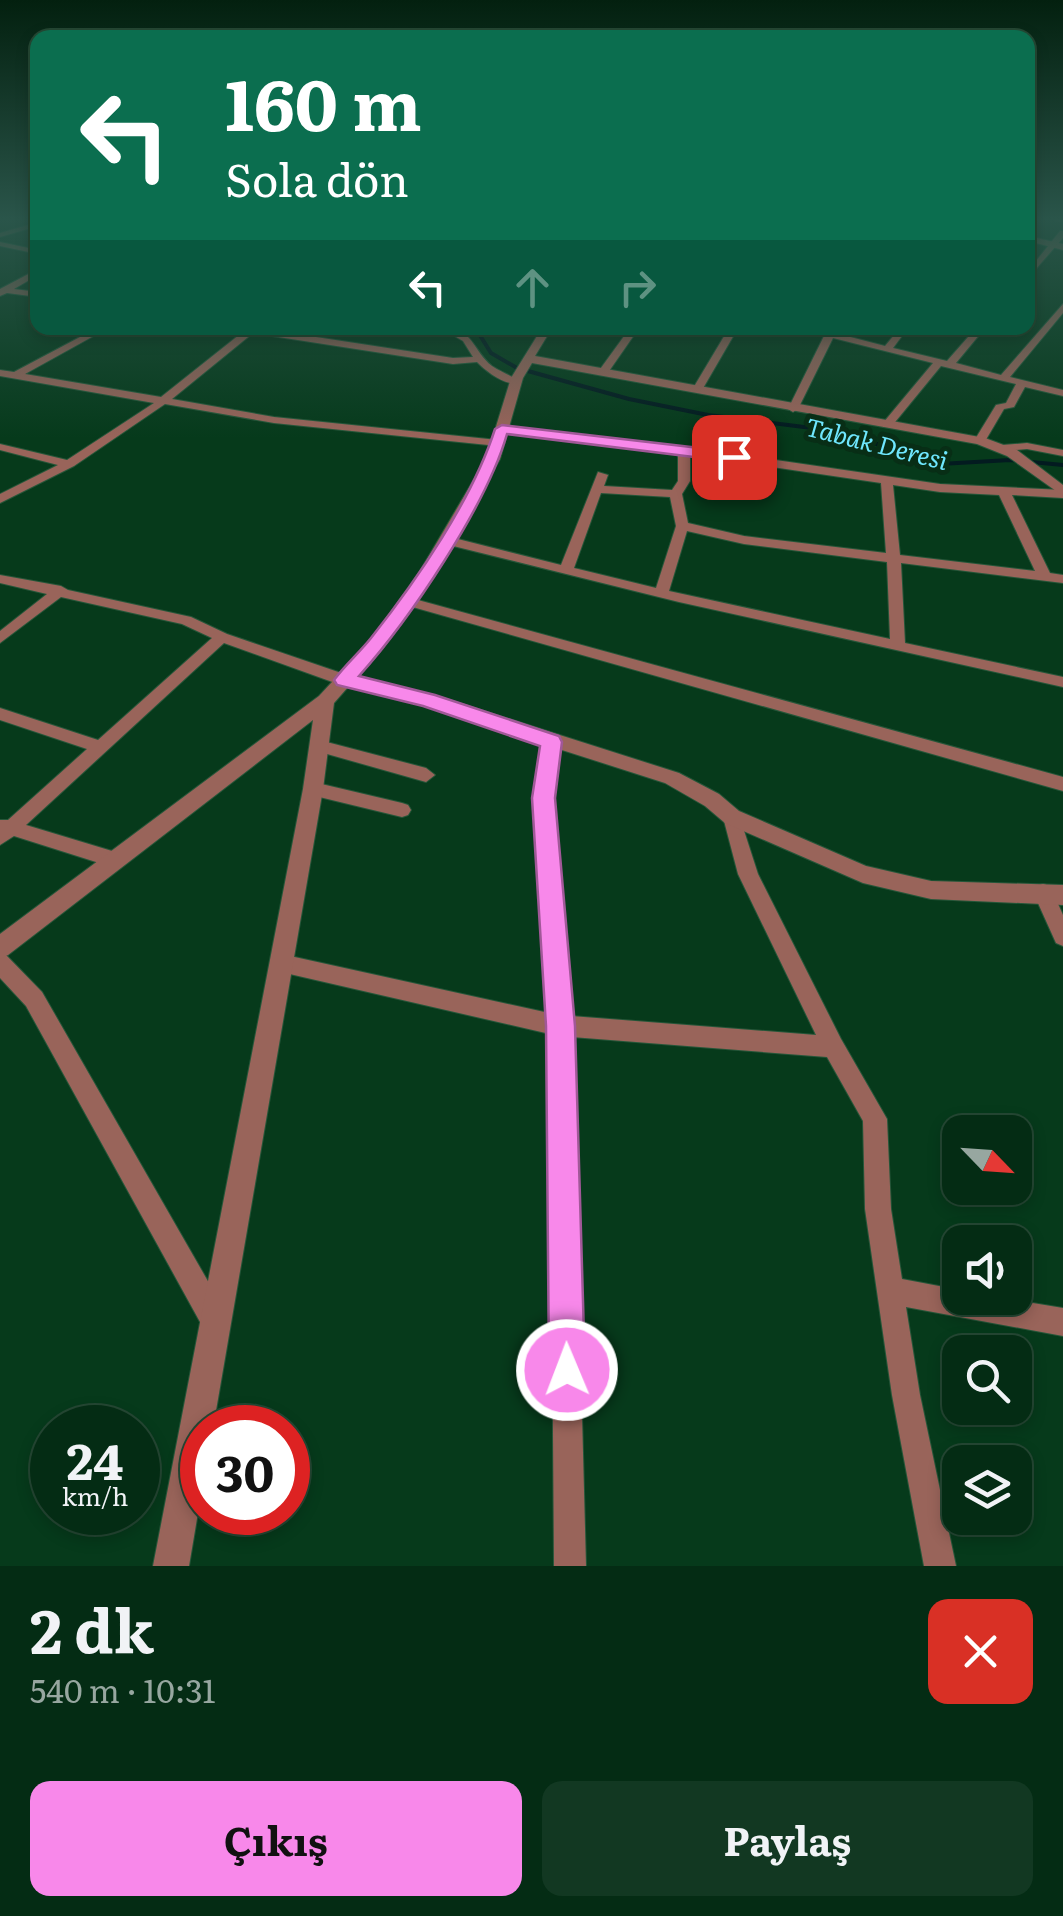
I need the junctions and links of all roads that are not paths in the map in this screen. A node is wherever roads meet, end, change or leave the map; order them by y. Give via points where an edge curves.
1 (3, 292) edge
2 (30, 294) edge
3 (1063, 306) edge
4 (91, 335) edge
5 (241, 335) edge
6 (292, 335) edge
7 (460, 335) edge
8 (539, 335) edge
9 (629, 335) edge
10 (728, 335) edge
11 (829, 335) edge
12 (844, 335) edge
13 (898, 335) edge
14 (974, 335) edge
15 (888, 348) junction
16 (479, 359) junction
17 (945, 362) junction
18 (523, 371) junction
19 (603, 372) junction
20 (0, 373) edge
21 (21, 376) junction
22 (1003, 379) junction
23 (1021, 384) junction
24 (0, 389) edge
25 (697, 390) junction
26 (1063, 393) edge
27 (166, 402) junction
28 (793, 410) junction
29 (887, 426) junction
30 (500, 436) junction
31 (1063, 438) edge
32 (980, 442) junction
33 (0, 447) edge
34 (1007, 450) junction
35 (684, 452) junction
36 (1058, 452) edge
37 (70, 464) junction
38 (886, 479) junction
39 (1004, 492) junction
40 (1063, 493) edge
41 (676, 494) junction
42 (0, 499) edge
43 (682, 526) junction
44 (446, 540) junction
45 (894, 558) junction
46 (566, 570) junction
47 (1044, 576) junction
48 (0, 579) edge
49 (1063, 579) edge
50 (61, 590) junction
51 (660, 594) junction
52 (407, 601) junction
53 (222, 637) junction
54 (0, 638) edge
55 (898, 644) junction
56 (344, 680) junction
57 (1063, 682) edge
58 (325, 701) junction
59 (0, 714) edge
60 (551, 742) junction
61 (319, 746) junction
62 (101, 747) junction
63 (426, 775) dead end
64 (1063, 784) edge
65 (313, 789) junction
66 (402, 810) dead end
67 (732, 817) junction
68 (3, 830) edge
69 (115, 860) junction
70 (1053, 893) edge
71 (1063, 938) edge
72 (0, 948) edge
73 (0, 963) edge
74 (281, 964) junction
75 (561, 1026) junction
76 (833, 1047) junction
77 (892, 1291) junction
78 (216, 1322) junction
79 (1063, 1322) edge
80 (171, 1566) edge
81 (570, 1566) edge
82 (940, 1566) edge

1 - 2 street
3 - 22 street
4 - 21 street
5 - 27 street
6 - 16 street via 453,361
7 - 16 street
8 - 18 street
9 - 19 street
10 - 25 street
11 - 28 street
12 - 15 street
13 - 15 street
14 - 17 street
15 - 17 street
16 - 18 street
17 - 22 street
17 - 29 street
18 - 19 street
18 - 30 street
19 - 25 street
20 - 21 street
21 - 24 street
21 - 27 street
22 - 23 street
23 - 26 street
23 - 32 street
25 - 28 street
27 - 30 street via 274,420
27 - 37 street
28 - 29 street
29 - 32 street
30 - 35 street
30 - 44 street
31 - 36 street
32 - 34 street
33 - 37 street
34 - 36 street via 1018,445
34 - 40 street
35 - 38 street
35 - 41 street via 684,481
37 - 42 street
38 - 39 street
38 - 45 street
39 - 40 street
39 - 47 street
41 - 43 street
41 - 46 street via 600,482
43 - 45 street
43 - 51 street
44 - 46 street
44 - 52 street
45 - 47 street
45 - 55 street
46 - 51 street
47 - 49 street
48 - 50 street
50 - 53 street via 186,620
50 - 54 street
51 - 55 street
52 - 56 street
52 - 64 street
53 - 56 street
53 - 62 street
55 - 57 street
56 - 58 street
56 - 60 street
58 - 61 street
58 - 69 street
59 - 62 street
60 - 67 street via 672,778
60 - 75 street via 543,798
61 - 63 street
61 - 65 street
62 - 68 street
65 - 66 street
65 - 74 street
67 - 70 street via 862,874 930,890
67 - 76 street via 748,874
68 - 69 street
69 - 72 street
70 - 71 street
73 - 78 street via 34,1000
74 - 75 street
74 - 78 street
75 - 76 street
75 - 81 street
76 - 77 street via 875,1119 878,1210
77 - 79 street
77 - 82 street
78 - 80 street

